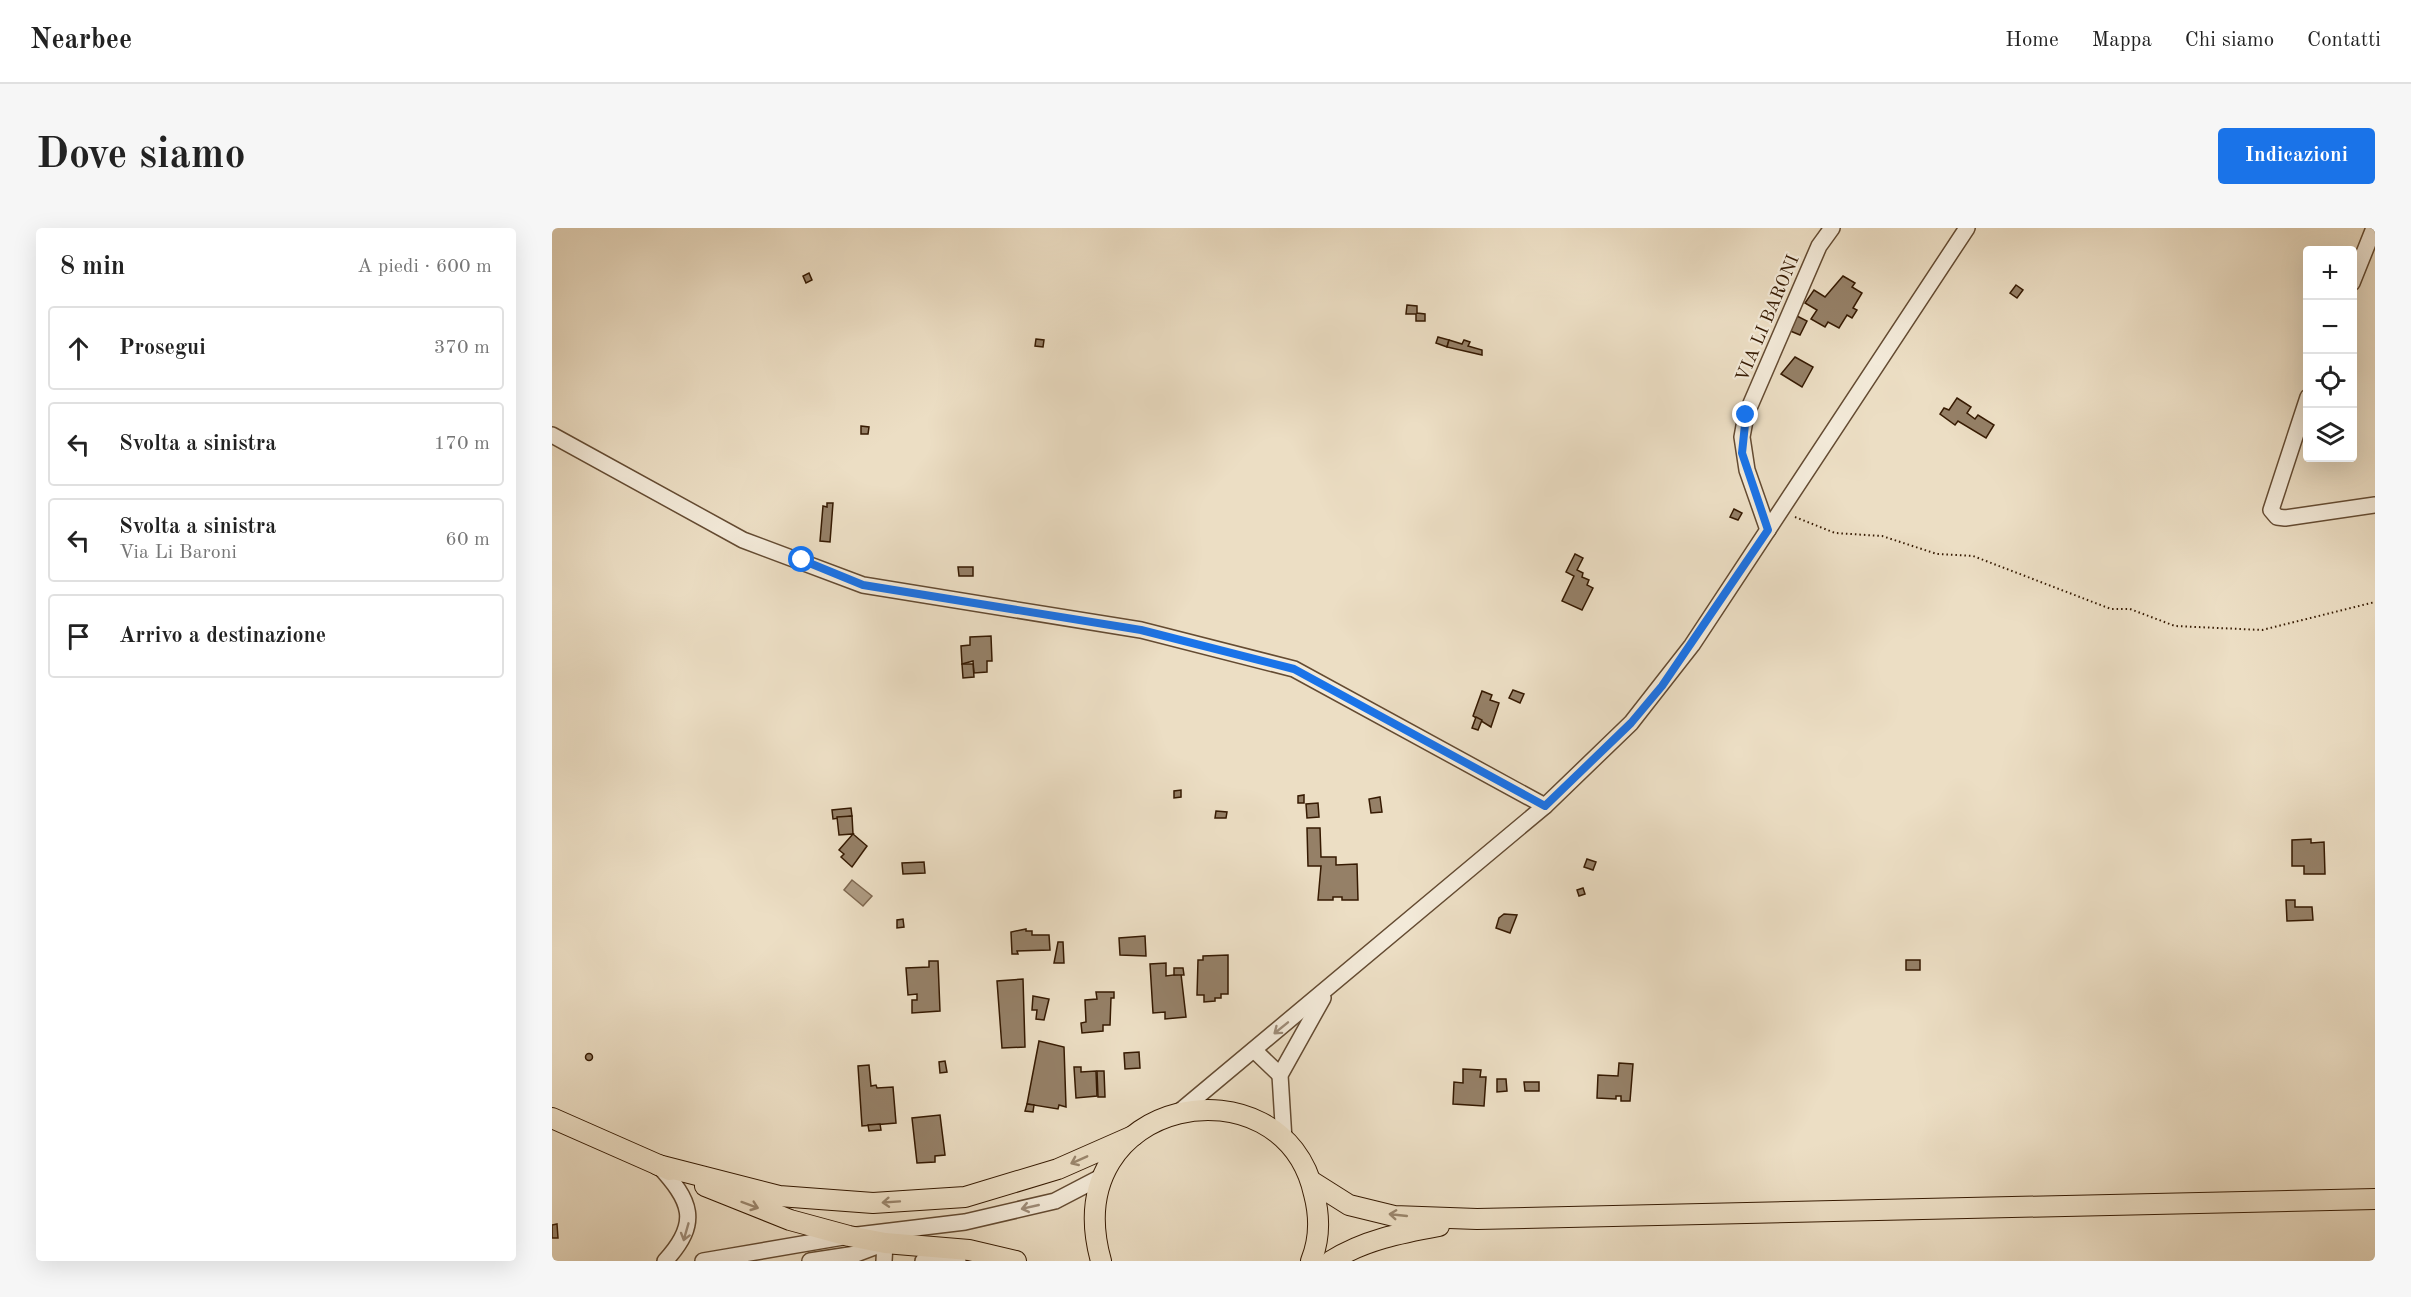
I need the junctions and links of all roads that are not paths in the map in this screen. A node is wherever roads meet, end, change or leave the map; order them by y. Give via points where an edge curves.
1 (1832, 228) edge
2 (1967, 228) edge
3 (2374, 228) edge
4 (2357, 270) edge
5 (2303, 408) edge
6 (552, 435) edge
7 (2375, 505) edge
8 (1768, 530) junction
9 (1545, 806) junction
10 (1326, 991) junction
11 (1254, 1050) junction
12 (1280, 1075) junction
13 (1179, 1112) junction
14 (552, 1118) edge
15 (1132, 1136) junction
16 (1284, 1140) junction
17 (658, 1165) junction
18 (1102, 1176) junction
19 (1311, 1180) junction
20 (2375, 1199) edge
21 (1477, 1219) junction
22 (849, 1236) junction
23 (884, 1252) edge
24 (666, 1261) edge
25 (703, 1261) edge
26 (810, 1261) edge
27 (923, 1261) edge
28 (958, 1261) edge
29 (1016, 1261) edge
30 (1101, 1261) edge
31 (1311, 1261) edge
32 (1331, 1261) edge

1 - 8 street, VIA LI BARONI via 1819,246 1744,426 1742,453
2 - 8 street
3 - 4 street
5 - 7 street via 2271,510 2277,517 2285,518
6 - 9 street via 743,540 863,585 1141,630 1294,669
8 - 9 street via 1662,686 1631,723
9 - 10 street
10 -> 11 street
10 - 12 street
11 - 12 street
11 - 13 street
12 - 16 street
13 - 15 main road via 1154,1121
13 - 16 main road via 1216,1109 1253,1119
14 - 17 main road
15 -> 17 main road via 1058,1169 964,1197 873,1203 779,1196
15 - 18 main road
16 - 19 main road
17 -> 22 main road via 790,1220
17 -> 24 street via 678,1187 690,1217 683,1242
18 -> 22 street via 1055,1201 965,1222
18 - 30 main road via 1094,1206 1094,1237
21 -> 19 main road via 1394,1216 1349,1205
19 - 31 main road via 1319,1214
20 - 21 main road
21 - 32 main road via 1393,1234 1346,1251
22 - 23 main road
22 - 25 street
23 - 26 street
23 - 29 main road via 969,1250
27 - 28 street

